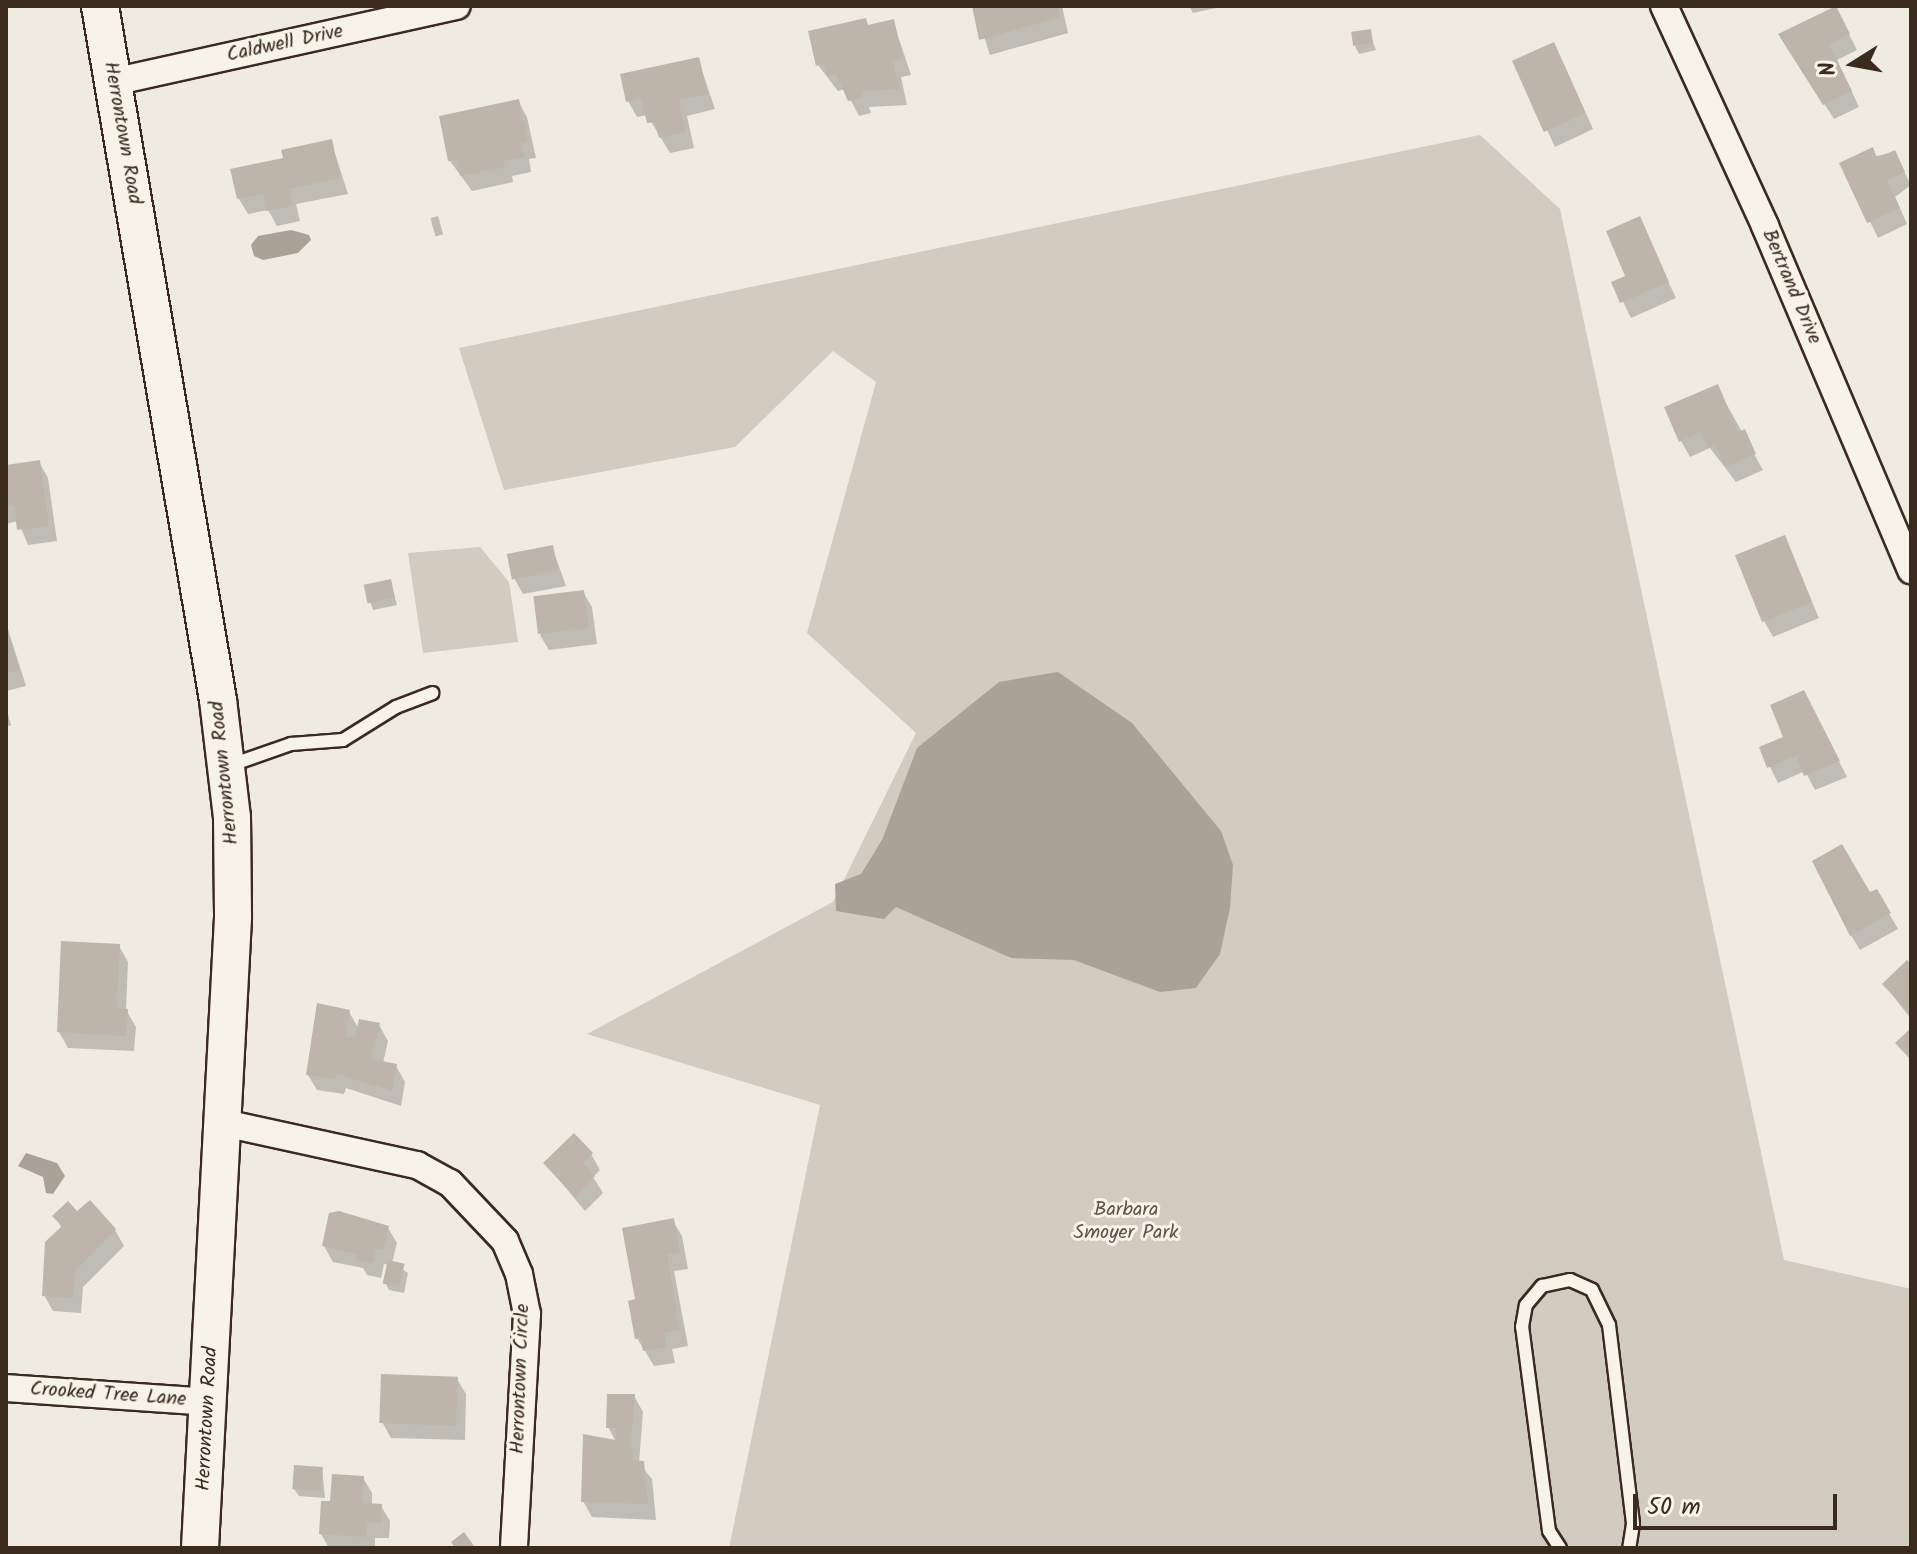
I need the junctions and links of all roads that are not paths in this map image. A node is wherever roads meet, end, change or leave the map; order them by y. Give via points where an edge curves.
1 (100, 6) edge
2 (457, 6) edge
3 (1664, 6) edge
4 (113, 82) junction
5 (1911, 570) edge
6 (432, 693) dead end
7 (228, 766) junction
8 (224, 1123) junction
9 (6, 1388) edge
10 (209, 1402) junction
11 (200, 1548) edge
12 (514, 1548) edge
13 (1560, 1548) edge
14 (1629, 1548) edge

1 - 4 street, Herrontown Road
2 - 4 street, Caldwell Drive
3 - 5 street, Bertrand Drive
4 - 7 street, Herrontown Road
6 - 7 lane via 396,707 343,740 291,744
7 - 8 street, Herrontown Road via 233,918
8 - 10 street, Herrontown Road
8 - 12 street, Herrontown Circle via 417,1165 450,1183 505,1241 527,1314
9 - 10 street, Crooked Tree Lane
10 - 11 street, Herrontown Road
13 - 14 lane via 1549,1531 1522,1327 1526,1305 1542,1286 1570,1280 1592,1290 1609,1325 1633,1524

